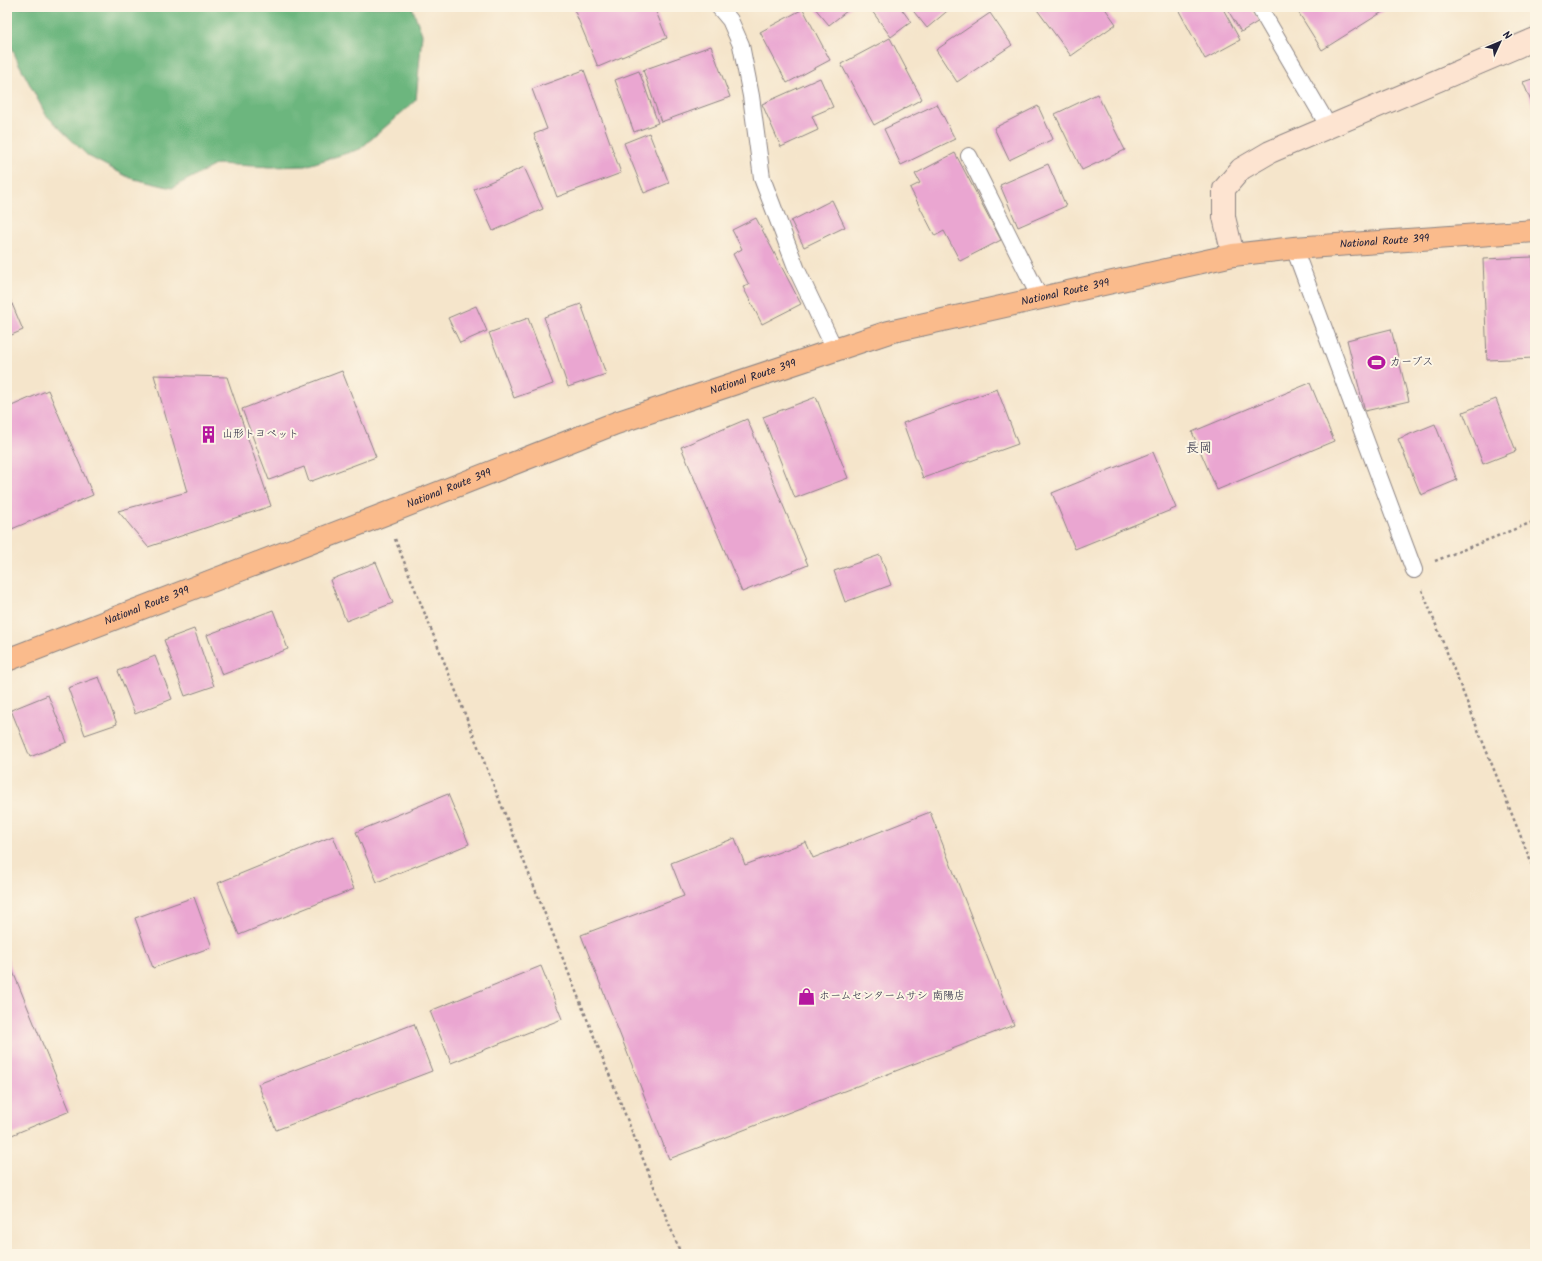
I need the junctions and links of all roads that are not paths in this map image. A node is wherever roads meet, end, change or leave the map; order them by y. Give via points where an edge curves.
1 (719, 7) edge
2 (1259, 7) edge
3 (1535, 39) edge
4 (1328, 127) junction
5 (969, 156) dead end
6 (1535, 231) edge
7 (1294, 248) junction
8 (1232, 255) junction
9 (1040, 298) junction
10 (835, 350) junction
11 (1414, 570) road end
12 (7, 660) edge

1 - 10 lane via 730,20 741,45 762,178 797,270
2 - 4 lane
3 - 4 street
4 - 8 street via 1270,152 1241,169 1224,189 1224,217
5 - 9 lane
6 - 7 highway, National Route 399
7 - 8 highway, National Route 399
7 - 11 lane
8 - 9 highway, National Route 399
9 - 10 highway, National Route 399 via 889,332
10 - 12 highway, National Route 399 via 616,423

